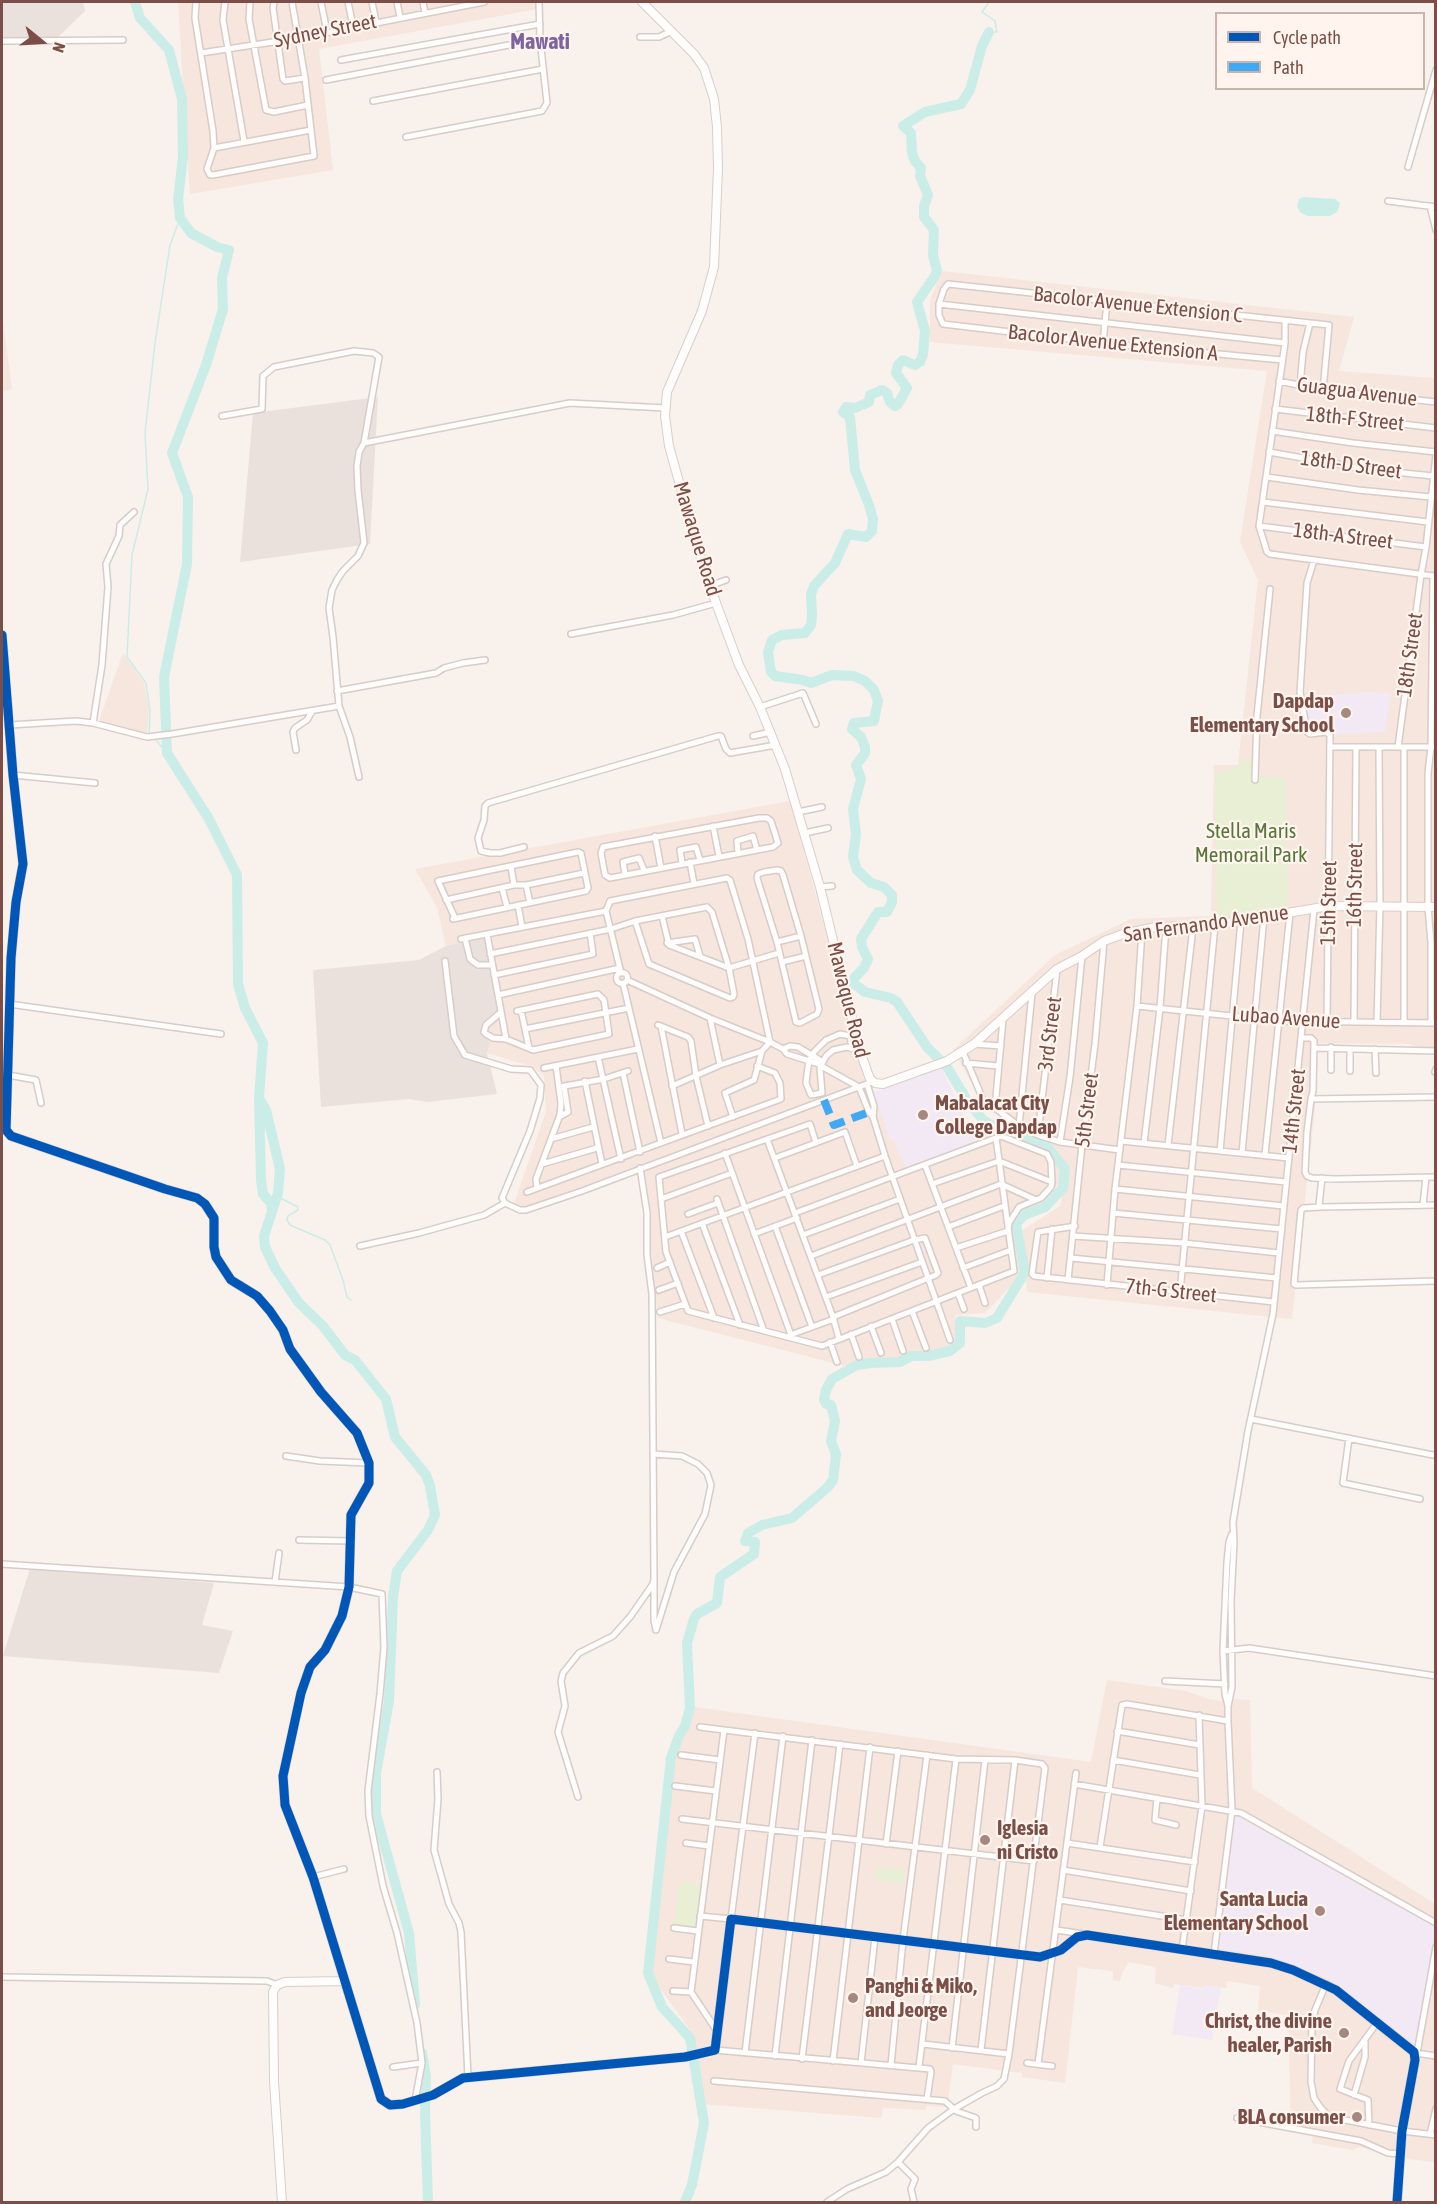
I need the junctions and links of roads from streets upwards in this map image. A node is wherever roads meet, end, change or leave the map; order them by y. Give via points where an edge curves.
1 (196, 2) edge
2 (225, 2) edge
3 (250, 2) edge
4 (274, 2) edge
5 (292, 2) edge
6 (321, 2) edge
7 (348, 2) edge
8 (372, 2) edge
9 (398, 2) edge
10 (423, 2) edge
11 (475, 2) edge
12 (484, 2) edge
13 (539, 2) edge
14 (642, 2) edge
15 (450, 5) edge
16 (425, 13) junction
17 (400, 17) junction
18 (376, 22) junction
19 (540, 24) junction
20 (353, 26) junction
21 (672, 31) junction
22 (327, 32) junction
23 (640, 37) dead end
24 (299, 38) junction
25 (540, 39) junction
26 (123, 40) dead end
27 (277, 40) junction
28 (2, 41) edge
29 (253, 45) junction
30 (228, 50) junction
31 (201, 53) junction
32 (341, 60) dead end
33 (543, 69) junction
34 (1436, 70) edge
35 (305, 78) junction
36 (326, 80) dead end
37 (373, 101) dead end
38 (308, 105) junction
39 (311, 130) junction
40 (406, 136) dead end
41 (244, 141) junction
42 (213, 148) junction
43 (1408, 167) dead end
44 (1388, 201) dead end
45 (1433, 207) edge
46 (1436, 230) edge
47 (1107, 302) junction
48 (939, 304) junction
49 (1285, 321) junction
50 (1105, 322) junction
51 (1310, 323) junction
52 (1103, 343) junction
53 (1285, 343) junction
54 (1282, 360) junction
55 (1279, 381) junction
56 (1300, 386) junction
57 (1323, 390) junction
58 (1436, 402) edge
59 (665, 408) junction
60 (1275, 409) junction
61 (222, 416) dead end
62 (1436, 428) edge
63 (1272, 431) junction
64 (364, 443) junction
65 (1269, 452) junction
66 (1436, 454) edge
67 (1433, 476) junction
68 (1267, 477) junction
69 (1431, 497) junction
70 (1263, 502) junction
71 (134, 513) dead end
72 (1428, 522) junction
73 (1259, 526) junction
74 (1426, 547) junction
75 (1314, 560) junction
76 (1420, 575) junction
77 (1434, 576) edge
78 (726, 580) dead end
79 (710, 586) junction
80 (1270, 589) dead end
81 (716, 603) junction
82 (571, 634) dead end
83 (2, 635) edge
84 (485, 660) dead end
85 (337, 691) junction
86 (339, 706) junction
87 (760, 707) junction
88 (311, 712) junction
89 (93, 723) junction
90 (816, 724) dead end
91 (9, 725) junction
92 (771, 732) junction
93 (753, 736) dead end
94 (776, 745) junction
95 (1330, 747) junction
96 (1356, 747) junction
97 (1379, 747) junction
98 (1401, 747) junction
99 (1433, 747) edge
100 (296, 750) dead end
101 (13, 775) junction
102 (359, 777) dead end
103 (1255, 780) dead end
104 (95, 783) dead end
105 (822, 807) dead end
106 (798, 812) junction
107 (713, 826) junction
108 (828, 828) dead end
109 (805, 833) junction
110 (655, 836) junction
111 (524, 847) dead end
112 (757, 850) junction
113 (738, 853) junction
114 (719, 856) junction
115 (700, 860) junction
116 (690, 862) junction
117 (682, 863) junction
118 (511, 867) junction
119 (661, 868) junction
120 (644, 870) junction
121 (584, 873) junction
122 (625, 874) junction
123 (694, 884) junction
124 (514, 885) junction
125 (525, 885) junction
126 (832, 886) dead end
127 (820, 887) junction
128 (502, 888) junction
129 (446, 900) junction
130 (530, 903) junction
131 (518, 905) junction
132 (1329, 906) junction
133 (1355, 906) junction
134 (1380, 906) junction
135 (1404, 906) junction
136 (507, 907) junction
137 (1432, 907) edge
138 (1314, 909) junction
139 (606, 911) junction
140 (1290, 913) junction
141 (662, 916) junction
142 (1264, 918) junction
143 (635, 921) junction
144 (1241, 921) junction
145 (1215, 925) junction
146 (522, 927) junction
147 (1167, 927) junction
148 (1193, 927) junction
149 (611, 929) junction
150 (1142, 931) junction
151 (590, 933) junction
152 (487, 934) junction
153 (801, 936) junction
154 (1104, 941) junction
155 (777, 942) junction
156 (667, 943) junction
157 (1433, 943) edge
158 (779, 953) junction
159 (490, 954) junction
160 (700, 956) junction
161 (806, 956) junction
162 (1082, 956) junction
163 (753, 960) junction
164 (445, 962) dead end
165 (782, 962) junction
166 (492, 965) junction
167 (729, 968) junction
168 (1057, 969) junction
169 (621, 970) junction
170 (494, 975) junction
171 (625, 982) junction
172 (1032, 993) junction
173 (498, 995) junction
174 (9, 1004) junction
175 (1137, 1006) junction
176 (628, 1008) junction
177 (1160, 1008) junction
178 (1183, 1011) junction
179 (606, 1012) junction
180 (500, 1013) junction
181 (1207, 1013) junction
182 (1231, 1015) junction
183 (1003, 1017) junction
184 (710, 1018) junction
185 (1254, 1018) junction
186 (1279, 1021) junction
187 (1303, 1022) junction
188 (1327, 1022) junction
189 (1354, 1022) junction
190 (1377, 1022) junction
191 (1404, 1023) junction
192 (1433, 1023) edge
193 (525, 1029) junction
194 (221, 1034) dead end
195 (1301, 1038) junction
196 (506, 1039) junction
197 (770, 1042) junction
198 (974, 1044) junction
199 (1001, 1046) junction
200 (1330, 1047) junction
201 (529, 1048) junction
202 (1314, 1048) junction
203 (638, 1049) junction
204 (783, 1049) junction
205 (856, 1049) junction
206 (1350, 1049) junction
207 (1375, 1050) junction
208 (762, 1051) junction
209 (1436, 1051) edge
210 (963, 1052) junction
211 (812, 1054) junction
212 (598, 1057) junction
213 (809, 1061) junction
214 (966, 1063) junction
215 (822, 1064) junction
216 (720, 1065) junction
217 (556, 1066) junction
218 (758, 1066) junction
219 (998, 1066) junction
220 (544, 1068) dead end
221 (1331, 1070) dead end
222 (1350, 1071) dead end
223 (1376, 1072) dead end
224 (8, 1075) junction
225 (696, 1076) junction
226 (604, 1079) junction
227 (585, 1081) junction
228 (872, 1083) junction
229 (562, 1086) junction
230 (672, 1086) junction
231 (860, 1087) junction
232 (822, 1093) junction
233 (1436, 1097) edge
234 (872, 1098) junction
235 (1311, 1099) junction
236 (824, 1100) junction
237 (865, 1101) junction
238 (41, 1103) dead end
239 (995, 1108) junction
240 (733, 1117) junction
241 (873, 1117) junction
242 (593, 1126) junction
243 (708, 1126) junction
244 (1019, 1126) junction
245 (4, 1131) edge
246 (682, 1134) junction
247 (1038, 1135) junction
248 (996, 1138) junction
249 (551, 1139) junction
250 (767, 1139) junction
251 (1121, 1141) junction
252 (1060, 1142) junction
253 (661, 1143) junction
254 (816, 1143) junction
255 (1144, 1143) junction
256 (1082, 1145) junction
257 (1168, 1145) junction
258 (597, 1148) junction
259 (1193, 1148) junction
260 (1120, 1150) junction
261 (1220, 1151) junction
262 (640, 1152) junction
263 (1242, 1152) junction
264 (725, 1153) junction
265 (1265, 1155) junction
266 (885, 1156) junction
267 (775, 1158) junction
268 (1289, 1158) junction
269 (621, 1159) junction
270 (998, 1161) junction
271 (542, 1164) junction
272 (602, 1164) junction
273 (925, 1165) junction
274 (1118, 1165) junction
275 (857, 1166) junction
276 (640, 1168) junction
277 (1190, 1172) junction
278 (732, 1173) junction
279 (892, 1177) junction
280 (1426, 1177) junction
281 (1436, 1177) edge
282 (1322, 1178) junction
283 (1052, 1182) junction
284 (1286, 1182) junction
285 (932, 1184) junction
286 (1001, 1184) junction
287 (537, 1188) junction
288 (1114, 1189) junction
289 (527, 1192) dead end
290 (787, 1192) junction
291 (1189, 1197) junction
292 (661, 1199) junction
293 (900, 1199) junction
294 (1036, 1200) junction
295 (505, 1203) junction
296 (1424, 1205) junction
297 (1436, 1205) edge
298 (940, 1206) junction
299 (1004, 1206) junction
300 (1284, 1206) junction
301 (1322, 1207) junction
302 (745, 1208) junction
303 (1113, 1213) junction
304 (688, 1214) dead end
305 (723, 1215) junction
306 (796, 1216) junction
307 (907, 1219) junction
308 (1186, 1219) junction
309 (702, 1223) junction
310 (775, 1226) junction
311 (1075, 1226) junction
312 (948, 1227) junction
313 (1052, 1229) junction
314 (1282, 1229) junction
315 (681, 1231) junction
316 (1008, 1231) junction
317 (754, 1234) junction
318 (803, 1235) junction
319 (1073, 1236) junction
320 (664, 1237) junction
321 (1111, 1238) junction
322 (914, 1239) junction
323 (1184, 1243) junction
324 (360, 1246) dead end
325 (956, 1248) junction
326 (1011, 1250) junction
327 (1279, 1253) junction
328 (811, 1256) junction
329 (1071, 1258) junction
330 (1109, 1261) junction
331 (670, 1262) junction
332 (922, 1262) junction
333 (657, 1268) dead end
334 (963, 1268) junction
335 (1182, 1268) junction
336 (818, 1275) junction
337 (1047, 1278) junction
338 (1277, 1278) junction
339 (928, 1280) junction
340 (1068, 1280) junction
341 (1436, 1281) edge
342 (678, 1283) junction
343 (979, 1285) junction
344 (1107, 1285) junction
345 (970, 1288) junction
346 (659, 1290) dead end
347 (1180, 1292) junction
348 (958, 1293) junction
349 (826, 1297) junction
350 (936, 1302) junction
351 (1274, 1302) junction
352 (985, 1303) dead end
353 (685, 1304) junction
354 (964, 1309) dead end
355 (912, 1311) junction
356 (660, 1312) dead end
357 (714, 1318) junction
358 (833, 1318) junction
359 (892, 1319) junction
360 (740, 1324) junction
361 (871, 1326) junction
362 (812, 1327) junction
363 (764, 1331) junction
364 (851, 1334) junction
365 (789, 1336) junction
366 (839, 1339) junction
367 (950, 1340) dead end
368 (830, 1342) junction
369 (926, 1348) dead end
370 (903, 1351) dead end
371 (881, 1353) dead end
372 (859, 1356) dead end
373 (837, 1362) dead end
374 (1251, 1419) junction
375 (1348, 1438) junction
376 (653, 1454) junction
377 (1433, 1455) dead end
378 (286, 1456) dead end
379 (369, 1463) junction
380 (1420, 1499) dead end
381 (299, 1540) dead end
382 (351, 1541) junction
383 (279, 1553) dead end
384 (2, 1564) edge
385 (654, 1579) junction
386 (275, 1582) junction
387 (349, 1587) junction
388 (1228, 1601) junction
389 (1231, 1649) junction
390 (1223, 1650) junction
391 (1436, 1676) edge
392 (1165, 1681) dead end
393 (1224, 1684) junction
394 (1232, 1684) junction
395 (1228, 1706) junction
396 (1199, 1715) junction
397 (1228, 1721) junction
398 (700, 1727) dead end
399 (724, 1730) junction
400 (1117, 1731) junction
401 (755, 1733) junction
402 (783, 1736) junction
403 (812, 1740) junction
404 (840, 1744) junction
405 (1200, 1745) junction
406 (870, 1747) junction
407 (898, 1751) junction
408 (681, 1755) dead end
409 (927, 1755) junction
410 (956, 1759) junction
411 (720, 1760) junction
412 (985, 1760) junction
413 (1016, 1760) junction
414 (1113, 1760) junction
415 (437, 1772) dead end
416 (1076, 1773) dead end
417 (1200, 1774) junction
418 (1074, 1784) junction
419 (675, 1786) dead end
420 (1108, 1789) junction
421 (716, 1791) junction
422 (578, 1797) dead end
423 (1157, 1798) junction
424 (1202, 1806) junction
425 (1232, 1810) junction
426 (682, 1819) dead end
427 (712, 1822) junction
428 (1176, 1825) dead end
429 (742, 1826) junction
430 (772, 1830) junction
431 (800, 1833) junction
432 (830, 1837) junction
433 (857, 1840) junction
434 (686, 1843) dead end
435 (1067, 1843) junction
436 (886, 1844) junction
437 (709, 1846) junction
438 (915, 1847) junction
439 (1100, 1847) junction
440 (945, 1851) junction
441 (976, 1853) junction
442 (1004, 1857) junction
443 (1034, 1861) junction
444 (1195, 1862) junction
445 (344, 1869) dead end
446 (1063, 1870) junction
447 (313, 1877) junction
448 (1191, 1891) junction
449 (1060, 1900) junction
450 (700, 1916) junction
451 (731, 1919) junction
452 (1187, 1920) junction
453 (760, 1923) junction
454 (1436, 1923) edge
455 (790, 1926) junction
456 (674, 1928) dead end
457 (818, 1930) junction
458 (1056, 1930) junction
459 (698, 1931) junction
460 (847, 1934) junction
461 (1087, 1935) junction
462 (875, 1937) junction
463 (903, 1940) junction
464 (934, 1944) junction
465 (1436, 1947) edge
466 (963, 1948) junction
467 (1182, 1950) junction
468 (993, 1952) junction
469 (1053, 1954) junction
470 (1214, 1954) junction
471 (1022, 1955) junction
472 (669, 1959) dead end
473 (694, 1962) junction
474 (2, 1977) edge
475 (345, 1981) junction
476 (1326, 1984) junction
477 (276, 1985) junction
478 (673, 1991) dead end
479 (691, 1992) junction
480 (1377, 2023) junction
481 (717, 2031) junction
482 (1365, 2039) junction
483 (923, 2043) junction
484 (952, 2048) junction
485 (715, 2050) junction
486 (981, 2050) junction
487 (745, 2053) junction
488 (1415, 2053) junction
489 (1010, 2054) junction
490 (774, 2056) junction
491 (1436, 2056) edge
492 (802, 2058) junction
493 (833, 2061) junction
494 (1027, 2062) dead end
495 (422, 2063) junction
496 (861, 2063) junction
497 (1038, 2064) junction
498 (891, 2065) junction
499 (1052, 2066) dead end
500 (393, 2067) dead end
501 (920, 2067) junction
502 (468, 2077) junction
503 (714, 2081) dead end
504 (1354, 2095) junction
505 (927, 2099) junction
506 (417, 2100) junction
507 (954, 2109) junction
508 (1436, 2109) edge
509 (1236, 2118) dead end
510 (1369, 2125) junction
511 (976, 2127) dead end
512 (1402, 2131) junction
513 (1433, 2134) edge
514 (1401, 2154) junction
515 (898, 2162) junction
516 (282, 2202) edge
517 (827, 2202) edge
518 (914, 2202) edge
519 (1397, 2202) edge

1 - 31 street
2 - 30 street via 223,20
3 - 29 street
4 - 27 street
5 - 24 street
6 - 22 street
7 - 20 street
8 - 18 street
9 - 17 street
10 - 16 street
11 - 12 street, Sydney Street
11 - 15 street, Sydney Street
13 - 19 street
14 - 21 street, Mawaque Road
15 - 16 street, Sydney Street
16 - 17 street, Sydney Street
17 - 18 street, Sydney Street
18 - 20 street, Sydney Street
19 - 25 street
19 - 32 street
20 - 22 street, Sydney Street
21 - 23 street via 659,37
21 - 59 street, Mawaque Road via 699,60 714,99 716,249 702,311 669,384
22 - 24 street, Sydney Street
24 - 27 street, Sydney Street
24 - 35 street
25 - 33 street
25 - 36 street
26 - 28 street
27 - 29 street, Sydney Street
27 - 35 street via 283,79
29 - 30 street, Sydney Street
29 - 38 street via 266,110
30 - 31 street, Sydney Street
30 - 41 street
31 - 42 street
33 - 37 street
33 - 40 street via 547,103 542,111
34 - 43 street
35 - 38 street
38 - 39 street
39 - 41 street
39 - 42 street via 314,156 210,175 207,169
41 - 42 street
44 - 45 street
45 - 46 street
47 - 48 street, Bacolor Avenue Extension C via 948,284
47 - 49 street, Bacolor Avenue Extension C
47 - 50 street
48 - 50 street
48 - 52 street, Bacolor Avenue Extension A via 943,324
49 - 51 street, Bacolor Avenue Extension C
49 - 53 street
50 - 52 street
50 - 53 street
51 - 56 street
51 - 57 street, Bacolor Avenue Extension C via 1329,325
52 - 54 street, Bacolor Avenue Extension A
53 - 54 street
54 - 55 street
55 - 56 street, Guagua Avenue
55 - 60 street
56 - 57 street, Guagua Avenue
57 - 58 street, Guagua Avenue
59 - 64 street via 570,403
59 - 79 street, Mawaque Road via 669,446
60 - 62 street, 18th-F Street
60 - 63 street
61 - 64 street via 262,410 263,376 274,367 354,351 373,353 379,357
63 - 65 street
63 - 66 street
64 - 85 street via 357,466 364,543 337,580 329,608
65 - 67 street, 18th-D Street
65 - 68 street
66 - 67 street, 18th Street
67 - 69 street, 18th Street
68 - 69 street
68 - 70 street
69 - 72 street, 18th Street
70 - 72 street
70 - 73 street
71 - 89 street via 120,525 106,564 102,665
72 - 74 street, 18th Street
73 - 74 street, 18th-A Street
73 - 75 street via 1269,554
74 - 76 street, 18th Street
75 - 76 street
75 - 95 street via 1308,583 1300,692 1306,732 1328,732
76 - 77 street
76 - 98 street, 18th Street
77 - 99 street
78 - 79 street
79 - 81 street, Mawaque Road
80 - 103 street via 1257,716
81 - 82 street
81 - 87 street, Mawaque Road
83 - 91 street
84 - 85 street
85 - 86 street
86 - 88 street
86 - 102 street
87 - 90 street via 803,693
87 - 92 street, Mawaque Road
88 - 89 street via 147,737
88 - 100 street via 293,732
89 - 91 street
91 - 101 street
92 - 93 street
92 - 94 street, Mawaque Road
94 - 106 street, Mawaque Road
94 - 111 street via 730,753 718,736 485,806 478,838 481,851 490,854
95 - 96 street
95 - 132 street, 15th Street
96 - 97 street
96 - 133 street, 16th Street
97 - 98 street
97 - 134 street
98 - 99 street
98 - 135 street, 18th Street
99 - 137 street via 1428,773
101 - 104 street
101 - 174 street via 23,864 16,902
105 - 106 street
106 - 109 street, Mawaque Road
107 - 110 street
107 - 112 street via 767,818 778,843
107 - 114 street
108 - 109 street
109 - 127 street, Mawaque Road
110 - 119 street
110 - 122 street via 601,848 607,878
112 - 113 street
112 - 113 street via 753,836 737,841
113 - 114 street
114 - 115 street
115 - 116 street
115 - 117 street via 696,847 680,850
116 - 117 street
116 - 123 street
117 - 119 street
118 - 121 street via 578,852
118 - 124 street
118 - 129 street via 438,881
119 - 120 street
120 - 122 street
120 - 122 street via 639,858 622,862
121 - 125 street
121 - 130 street via 586,891
123 - 139 street via 610,901
123 - 163 street via 730,880
124 - 125 street
124 - 128 street
125 - 130 street
126 - 127 street
127 - 205 street, Mawaque Road
128 - 129 street
128 - 136 street
129 - 136 street via 454,918
130 - 131 street
131 - 136 street
131 - 146 street
132 - 133 street, San Fernando Avenue
132 - 138 street, San Fernando Avenue
132 - 188 street, 15th Street
133 - 134 street, San Fernando Avenue
133 - 189 street, 16th Street
134 - 135 street, San Fernando Avenue
134 - 190 street
135 - 137 street, San Fernando Avenue
135 - 191 street, 18th Street
137 - 157 street
138 - 140 street, San Fernando Avenue
138 - 187 street, 14th Street
139 - 146 street
139 - 149 street
140 - 142 street, San Fernando Avenue
140 - 186 street
141 - 143 street
141 - 156 street
141 - 167 street via 709,908
142 - 144 street, San Fernando Avenue
142 - 185 street
143 - 149 street
143 - 167 street via 649,964 730,998 734,994
144 - 145 street, San Fernando Avenue
144 - 182 street
145 - 148 street, San Fernando Avenue
145 - 181 street
146 - 152 street
147 - 148 street, San Fernando Avenue
147 - 150 street, San Fernando Avenue
147 - 177 street
148 - 178 street
149 - 151 street
149 - 169 street
150 - 154 street, San Fernando Avenue
150 - 175 street
151 - 159 street
151 - 170 street via 593,954
152 - 159 street
152 - 166 street via 463,938 470,959 478,965
153 - 155 street
153 - 155 street via 783,874 770,870 757,878
153 - 161 street
154 - 162 street, San Fernando Avenue
154 - 256 street, 5th Street
155 - 158 street
156 - 160 street
156 - 160 street via 695,936
157 - 192 street
158 - 163 street
158 - 165 street
159 - 166 street
160 - 167 street
161 - 165 street
161 - 165 street via 819,1011 800,1023 796,1022
162 - 168 street, San Fernando Avenue
162 - 252 street
163 - 167 street
163 - 197 street
164 - 295 street via 454,1036 465,1055 511,1069 530,1070 541,1085 530,1131 502,1198
166 - 170 street
168 - 172 street, San Fernando Avenue
168 - 247 street, 3rd Street
169 - 171 street via 626,975
169 - 171 street via 616,979
169 - 173 street
170 - 173 street
171 - 176 street
171 - 184 street
172 - 183 street, San Fernando Avenue
172 - 244 street
173 - 180 street
174 - 194 street
174 - 224 street
175 - 177 street, Lubao Avenue
175 - 251 street
176 - 179 street
176 - 203 street
177 - 178 street, Lubao Avenue
177 - 255 street
178 - 181 street, Lubao Avenue
178 - 257 street
179 - 193 street
179 - 193 street via 604,1000 598,994 519,1010
179 - 201 street via 610,1030 606,1035
180 - 196 street
180 - 196 street via 490,1020 484,1032
181 - 182 street, Lubao Avenue
181 - 259 street
182 - 185 street, Lubao Avenue
182 - 261 street
183 - 198 street, San Fernando Avenue
183 - 199 street
184 - 197 street
184 - 216 street
185 - 186 street, Lubao Avenue
185 - 263 street
186 - 187 street, Lubao Avenue
186 - 265 street
187 - 188 street, Lubao Avenue
187 - 195 street, 14th Street
188 - 189 street, Lubao Avenue
189 - 190 street, Lubao Avenue
190 - 191 street, Lubao Avenue
191 - 192 street, Lubao Avenue
193 - 201 street
195 - 202 street via 1313,1039
195 - 268 street, 14th Street
196 - 201 street
197 - 204 street
197 - 208 street
198 - 199 street
198 - 210 street, San Fernando Avenue
199 - 219 street
200 - 202 street
200 - 206 street
200 - 221 street
202 - 235 street
203 - 212 street
203 - 253 street
204 - 211 street via 798,1047
204 - 213 street
205 - 211 street via 850,1036 840,1034 826,1040
205 - 215 street via 833,1050
205 - 228 street, Mawaque Road
206 - 207 street
206 - 222 street
207 - 209 street
207 - 223 street
208 - 216 street
208 - 218 street
210 - 214 street
210 - 228 street, San Fernando Avenue via 895,1080
211 - 213 street
211 - 215 street
212 - 217 street
212 - 226 street
213 - 215 street
213 - 232 street via 806,1083 810,1094
214 - 219 street
214 - 239 street via 984,1102
215 - 231 street
215 - 232 street
216 - 225 street
217 - 220 street
217 - 229 street
218 - 240 street via 752,1082 725,1093
218 - 240 street via 775,1073 781,1099
219 - 239 street
224 - 238 street via 36,1080
224 - 245 street
225 - 230 street
225 - 230 street via 688,1037 660,1026
225 - 243 street
226 - 227 street
226 - 262 street via 625,1072
226 - 269 street
227 - 229 street
227 - 242 street
228 - 231 street
228 - 234 street
229 - 249 street via 559,1117
230 - 246 street
231 - 236 street
231 - 237 street
232 - 236 street
233 - 235 street
234 - 237 street
234 - 241 street
235 - 282 street via 1305,1172 1312,1179
236 - 276 street
237 - 241 street
239 - 244 street
240 - 243 street
241 - 266 street
242 - 249 street
242 - 258 street
243 - 246 street
244 - 247 street
245 - 379 street via 205,1204 214,1218 216,1257 231,1280 257,1296 270,1311 290,1349 357,1433
246 - 253 street
247 - 252 street
248 - 270 street
248 - 273 street
248 - 283 street via 1001,1136 1047,1154
249 - 271 street
250 - 254 street via 810,1124
250 - 264 street
250 - 267 street
251 - 255 street
251 - 260 street
252 - 256 street
253 - 262 street
254 - 267 street
254 - 275 street via 845,1132
255 - 257 street
256 - 260 street
256 - 311 street, 5th Street
257 - 259 street
258 - 271 street
258 - 272 street
259 - 261 street
259 - 277 street
260 - 274 street
261 - 263 street
262 - 269 street
263 - 265 street
264 - 278 street
264 - 292 street via 659,1177
265 - 268 street
266 - 275 street
266 - 279 street
267 - 290 street
268 - 284 street, 14th Street
269 - 272 street
270 - 283 street
270 - 285 street
270 - 286 street
271 - 287 street
272 - 287 street
273 - 279 street
273 - 285 street
274 - 277 street
274 - 288 street
275 - 290 street
276 - 295 street via 526,1210
276 - 376 street via 652,1294
277 - 284 street
277 - 291 street
278 - 292 street
278 - 302 street
279 - 293 street
279 - 306 street
280 - 281 street
280 - 282 street
280 - 296 street
282 - 301 street
283 - 294 street
284 - 300 street, 14th Street
285 - 298 street
286 - 294 street
286 - 298 street
286 - 299 street
287 - 289 street
288 - 291 street
288 - 303 street
290 - 302 street
290 - 306 street
291 - 300 street
291 - 308 street
292 - 320 street
293 - 307 street
293 - 318 street
294 - 316 street via 1019,1207
295 - 324 street via 484,1215
296 - 297 street
296 - 301 street
298 - 307 street
298 - 312 street
299 - 312 street
299 - 316 street
300 - 314 street, 14th Street
301 - 341 street via 1301,1210 1294,1284
302 - 305 street
302 - 317 street
303 - 308 street
303 - 321 street
304 - 305 street via 718,1201
305 - 309 street
305 - 363 street
306 - 310 street
306 - 318 street
307 - 322 street
307 - 328 street
308 - 314 street
308 - 323 street
309 - 315 street
309 - 360 street
310 - 317 street
310 - 362 street
311 - 313 street
311 - 319 street, 5th Street
312 - 325 street
313 - 337 street
313 - 337 street via 1038,1232 1034,1252 1032,1274
314 - 327 street, 14th Street
315 - 320 street
315 - 357 street
316 - 325 street
316 - 326 street
317 - 365 street
318 - 328 street
319 - 321 street
319 - 329 street, 5th Street
320 - 331 street
321 - 323 street
321 - 330 street
322 - 332 street
322 - 336 street
322 - 339 street via 925,1238 938,1273
323 - 327 street
323 - 335 street
325 - 334 street
326 - 334 street
326 - 343 street via 1014,1271
327 - 338 street, 14th Street
328 - 336 street
329 - 330 street
329 - 340 street, 5th Street
330 - 335 street
330 - 344 street
331 - 333 street
331 - 342 street
332 - 339 street
332 - 349 street
334 - 345 street
335 - 338 street
335 - 347 street
336 - 349 street
337 - 340 street, 7th-G Street
338 - 351 street, 14th Street
339 - 350 street
339 - 358 street
340 - 344 street, 7th-G Street
342 - 346 street
342 - 353 street
343 - 345 street
343 - 352 street
344 - 347 street, 7th-G Street
345 - 348 street
347 - 351 street, 7th-G Street
348 - 350 street
348 - 354 street
349 - 358 street
350 - 355 street
350 - 367 street
351 - 374 street, 14th Street
353 - 356 street
353 - 357 street via 688,1311
355 - 359 street
355 - 369 street
357 - 360 street
358 - 362 street
358 - 366 street
359 - 361 street
359 - 370 street
360 - 363 street
361 - 364 street
361 - 371 street
362 - 365 street
363 - 365 street
364 - 366 street
364 - 372 street
365 - 368 street via 822,1346
366 - 368 street
368 - 373 street
374 - 375 street
374 - 388 street, 14th Street via 1235,1507
375 - 377 street
375 - 380 street via 1343,1483
376 - 385 street
376 - 385 street via 682,1456 698,1464 711,1485 705,1514 674,1572 656,1630
378 - 379 street
379 - 382 street via 369,1483 351,1515
381 - 382 street
382 - 387 street
383 - 386 street
384 - 386 street
385 - 422 street via 630,1617 613,1635 579,1653 563,1673 565,1706 558,1732
386 - 387 street
387 - 447 street via 334,1633 310,1667 283,1776 285,1805
387 - 495 street via 379,1592 383,1598 383,1658 368,1791 369,1816 417,2023
388 - 389 street
388 - 390 street
389 - 390 street
389 - 391 street via 1260,1649
389 - 394 street
390 - 393 street
392 - 393 street
393 - 394 street
393 - 395 street
394 - 395 street
395 - 397 street
396 - 397 street
396 - 400 street via 1124,1704
396 - 405 street
397 - 425 street
398 - 399 street
399 - 401 street
399 - 411 street
400 - 405 street
400 - 414 street
401 - 402 street
401 - 429 street
402 - 403 street
402 - 430 street
403 - 404 street
403 - 431 street
404 - 406 street
404 - 432 street
405 - 417 street
406 - 407 street
406 - 433 street
407 - 409 street
407 - 436 street
408 - 411 street
409 - 410 street
409 - 438 street
410 - 412 street
410 - 440 street
411 - 421 street
412 - 413 street
412 - 441 street
413 - 442 street
413 - 443 street via 1042,1764 1045,1768
414 - 417 street
414 - 420 street
415 - 502 street via 434,1850 461,1932
416 - 418 street
417 - 424 street
418 - 420 street
418 - 435 street
419 - 421 street
420 - 423 street
420 - 439 street
421 - 427 street
423 - 424 street
423 - 428 street via 1155,1820
424 - 425 street
424 - 444 street
425 - 454 street
425 - 470 street
426 - 427 street
427 - 429 street
427 - 437 street
429 - 430 street
429 - 451 street
430 - 431 street
430 - 453 street
431 - 432 street
431 - 455 street
432 - 433 street
432 - 457 street
433 - 436 street
433 - 460 street
434 - 437 street
435 - 439 street
435 - 446 street
436 - 438 street
437 - 450 street
438 - 440 street
438 - 463 street
439 - 444 street
440 - 441 street
440 - 464 street
441 - 442 street
441 - 466 street
442 - 443 street
442 - 468 street
443 - 471 street
444 - 448 street
445 - 447 street
446 - 448 street
446 - 449 street
447 - 475 street
448 - 452 street
449 - 452 street
449 - 458 street
450 - 451 street
450 - 459 street
451 - 453 street
451 - 481 street
452 - 467 street
453 - 455 street
453 - 487 street
455 - 457 street
455 - 490 street
456 - 459 street
457 - 460 street
457 - 492 street
458 - 461 street
458 - 469 street
459 - 473 street
460 - 462 street
460 - 493 street
461 - 467 street
461 - 469 street via 1077,1937
462 - 463 street
462 - 496 street
463 - 464 street
463 - 498 street
464 - 466 street
464 - 483 street
465 - 488 street
466 - 468 street
466 - 484 street
467 - 470 street
468 - 471 street
468 - 486 street
469 - 471 street
469 - 497 street
470 - 476 street via 1271,1962
471 - 489 street
472 - 473 street
473 - 479 street
474 - 477 street via 267,1981
475 - 477 street
475 - 506 street via 381,2099 390,2105
476 - 480 street
476 - 510 street via 1312,2022 1314,2098 1327,2115
477 - 516 street via 272,2000 273,2063
478 - 479 street
479 - 481 street
480 - 482 street
480 - 488 street
481 - 485 street
482 - 504 street via 1365,2057
482 - 504 street via 1348,2061 1340,2089
483 - 484 street
483 - 501 street
484 - 486 street
485 - 487 street
485 - 502 street via 691,2056
486 - 489 street
487 - 490 street
488 - 491 street
488 - 512 street
489 - 507 street via 1007,2072 997,2086
490 - 492 street
492 - 493 street
493 - 496 street
494 - 497 street
495 - 500 street
495 - 506 street
496 - 498 street
497 - 499 street
498 - 501 street
501 - 505 street via 930,2068 931,2072
502 - 506 street
503 - 505 street
504 - 510 street via 1368,2100
505 - 507 street via 945,2101
507 - 511 street via 976,2118
507 - 515 street via 928,2128
508 - 513 street
509 - 514 street via 1361,2141 1384,2152
510 - 512 street
512 - 513 street
512 - 514 street
514 - 519 street
515 - 517 street
515 - 518 street via 915,2179 911,2189

